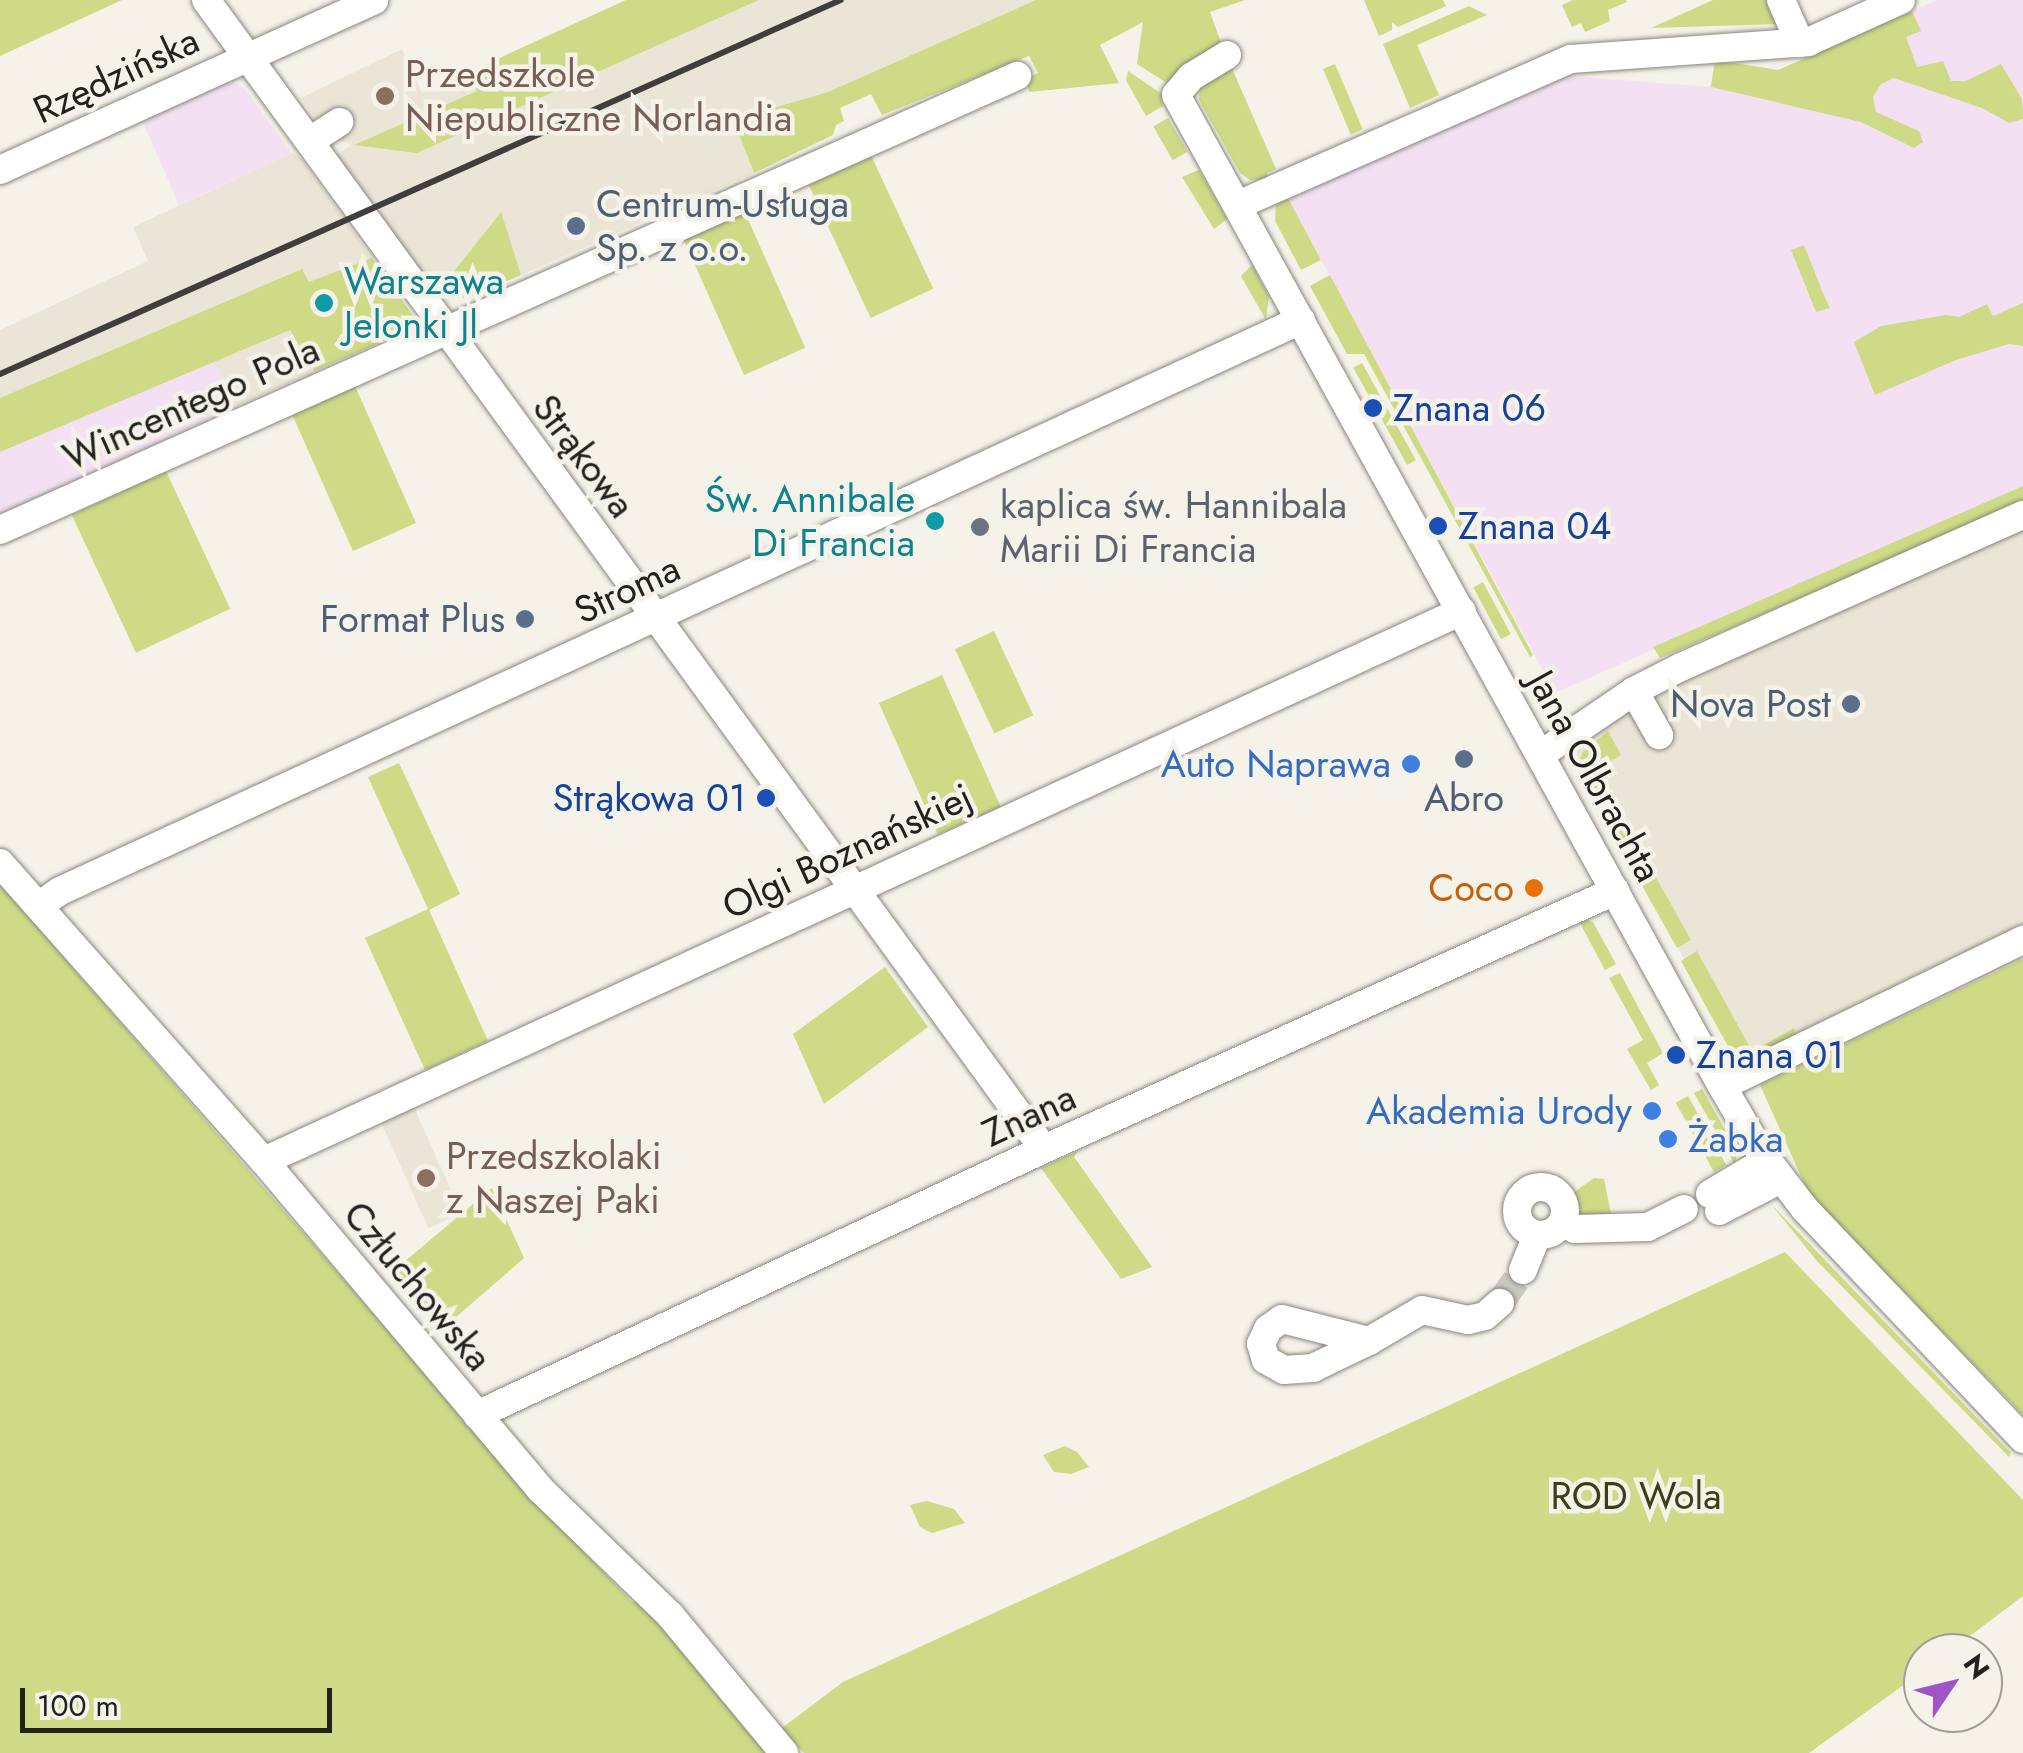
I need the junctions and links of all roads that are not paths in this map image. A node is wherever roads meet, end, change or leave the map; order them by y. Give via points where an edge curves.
1 (206, 0) edge
2 (374, 0) edge
3 (1781, 0) edge
4 (1901, 0) edge
5 (1800, 43) junction
6 (1226, 56) dead end
7 (247, 57) junction
8 (1016, 76) dead end
9 (340, 122) dead end
10 (310, 140) junction
11 (0, 170) edge
12 (1238, 205) junction
13 (1301, 320) junction
14 (444, 330) junction
15 (2023, 514) edge
16 (0, 530) edge
17 (1462, 611) junction
18 (657, 617) junction
19 (1634, 691) junction
20 (1659, 735) dead end
21 (1540, 755) junction
22 (0, 862) edge
23 (853, 890) junction
24 (1614, 891) junction
25 (40, 904) junction
26 (2023, 940) edge
27 (1722, 1086) junction
28 (1044, 1149) junction
29 (264, 1161) junction
30 (1774, 1170) junction
31 (1714, 1202) dead end
32 (1684, 1209) dead end
33 (1562, 1223) junction
34 (1536, 1237) junction
35 (1523, 1270) tunnel mouth
36 (1500, 1303) tunnel mouth
37 (1369, 1341) dead end
38 (477, 1414) junction
39 (2023, 1440) edge
40 (784, 1753) edge

1 - 7 street, Strąkowa
2 - 7 street, Rzędzińska
3 - 5 street
4 - 5 street
5 - 12 street via 1571,59
6 - 12 street, Jana Olbrachta via 1192,76 1176,95
7 - 10 street, Strąkowa
7 - 11 street, Rzędzińska
8 - 14 street, Wincentego Pola
9 - 10 street
10 - 14 street, Strąkowa
12 - 13 street, Jana Olbrachta
13 - 17 street, Jana Olbrachta
13 - 18 street, Stroma
14 - 16 street, Wincentego Pola
14 - 18 street, Strąkowa
15 - 19 street via 1686,678
17 - 21 street, Jana Olbrachta
17 - 23 street, Olgi Boznańskiej
18 - 23 street, Strąkowa
18 - 25 street, Stroma
19 - 20 street
19 - 21 street
21 - 24 street, Jana Olbrachta
22 - 25 street, Człuchowska
23 - 28 street, Strąkowa
23 - 29 street, Olgi Boznańskiej
24 - 27 street, Jana Olbrachta
24 - 28 street, Znana
25 - 29 street, Człuchowska
26 - 27 street via 1866,1003
27 - 30 street, Jana Olbrachta
28 - 38 street, Znana
29 - 38 street, Człuchowska
30 - 31 street
30 - 39 street, Jana Olbrachta
32 - 33 street via 1633,1229
33 - 34 street via 1550,1236
33 - 34 street via 1561,1198 1538,1186 1527,1191 1517,1212
34 - 35 street
36 - 37 street via 1468,1320 1422,1310
38 - 40 street, Człuchowska via 540,1489 680,1626

